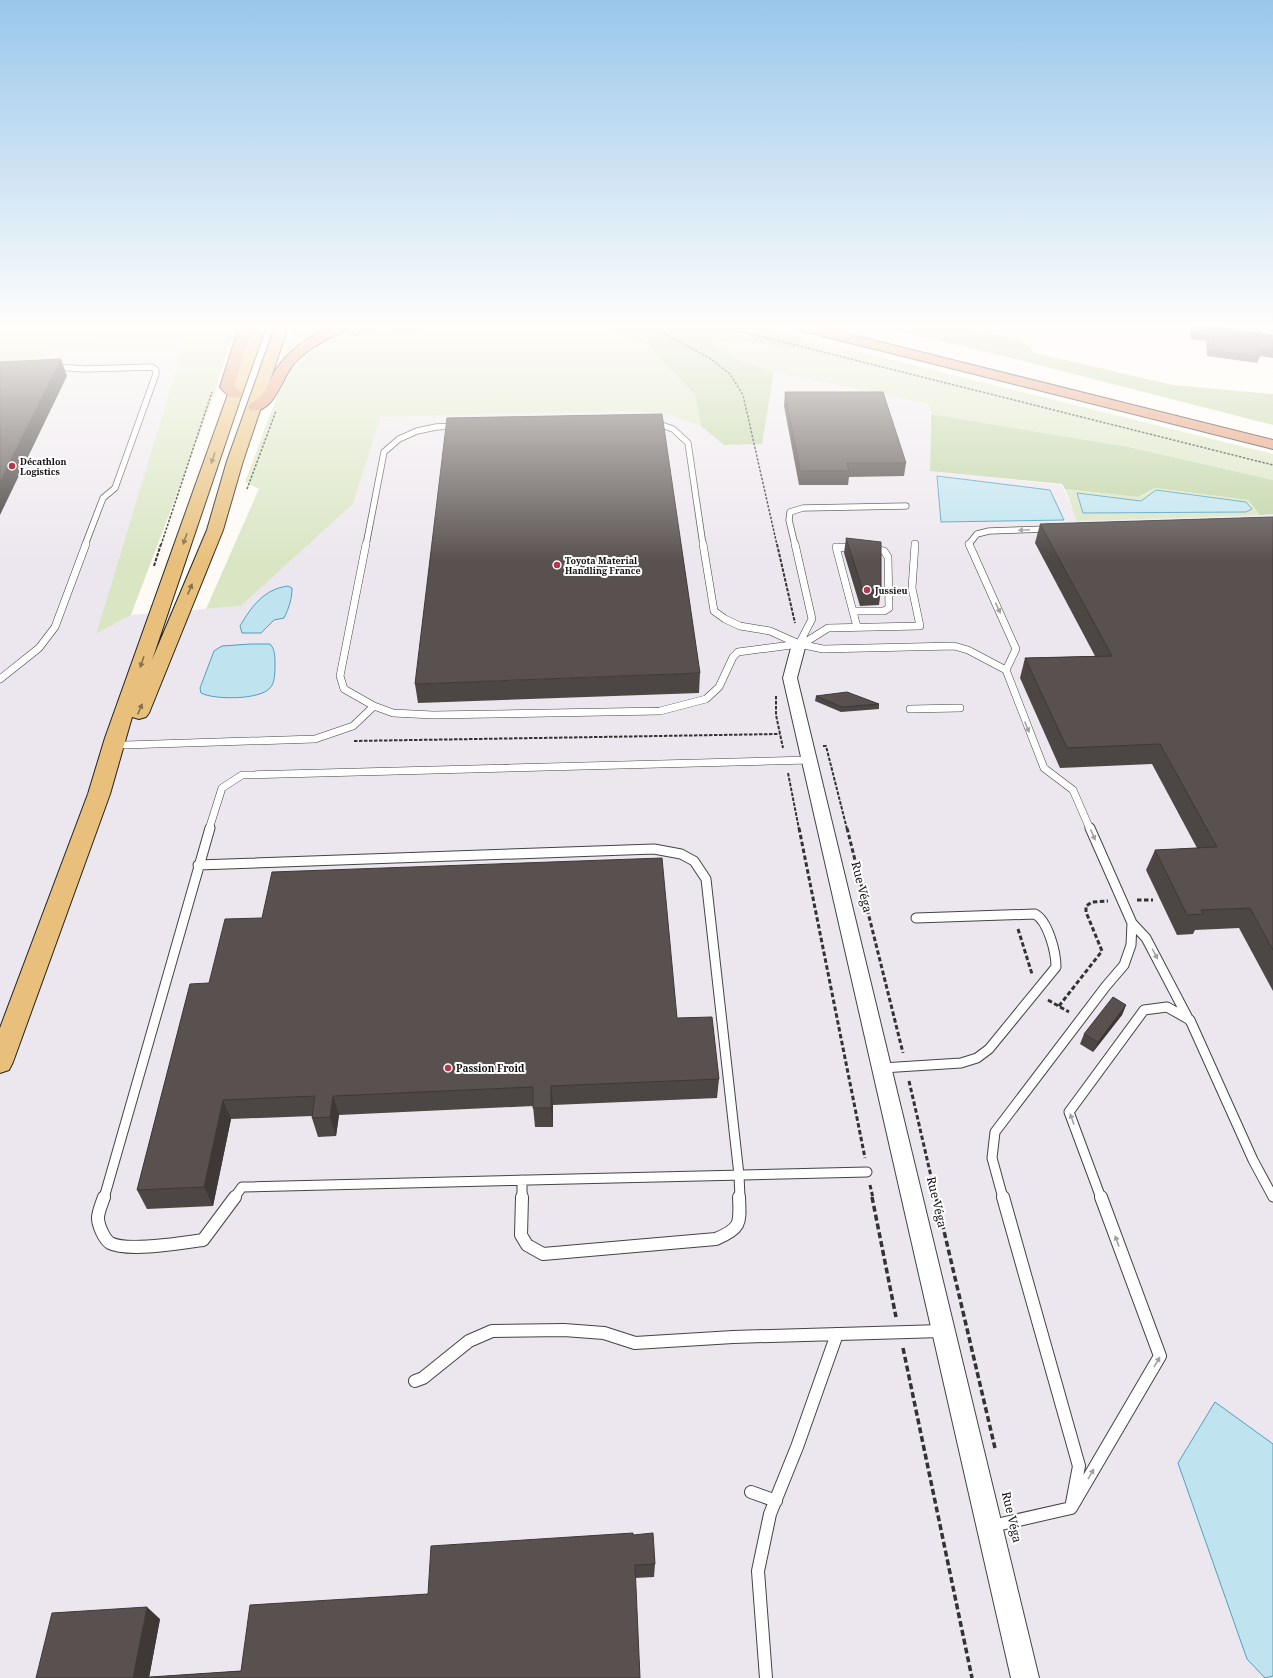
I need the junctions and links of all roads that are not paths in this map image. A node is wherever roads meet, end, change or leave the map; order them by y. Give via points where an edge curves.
1 (145, 405) edge
2 (231, 405) edge
3 (1115, 405) edge
4 (1157, 405) edge
5 (255, 407) edge
6 (644, 421) edge
7 (465, 426) edge
8 (1273, 434) edge
9 (1273, 445) edge
10 (906, 506) dead end
11 (1060, 529) edge
12 (915, 544) dead end
13 (853, 611) junction
14 (857, 627) junction
15 (800, 644) junction
16 (1006, 670) junction
17 (0, 679) edge
18 (374, 706) junction
19 (960, 708) dead end
20 (910, 709) dead end
21 (125, 745) junction
22 (807, 753) junction
23 (99, 794) junction
24 (198, 865) junction
25 (916, 918) dead end
26 (1132, 923) junction
27 (1190, 1020) junction
28 (0, 1062) edge
29 (881, 1068) junction
30 (867, 1172) road end
31 (738, 1175) junction
32 (522, 1180) junction
33 (1273, 1196) edge
34 (943, 1331) junction
35 (837, 1334) junction
36 (415, 1381) dead end
37 (751, 1492) dead end
38 (776, 1501) junction
39 (1071, 1508) junction
40 (989, 1526) junction
41 (766, 1678) edge
42 (1025, 1678) edge

1 - 17 lane via 115,488 103,498 55,627 39,648
2 -> 23 main road via 115,738
3 - 9 highway
4 - 8 highway
21 -> 5 main road via 215,530 235,461
6 - 15 lane via 679,432 688,443 714,611 740,626 770,631
7 - 18 lane via 423,429 396,440 384,452 340,676 344,689
10 - 15 lane via 803,508 790,512 789,520 812,619
11 -> 16 lane via 990,531 977,534 969,544 1016,649
12 - 14 lane via 912,588 920,626
13 - 13 lane via 836,547 884,552 888,557 889,608 884,611
13 - 14 lane
14 - 15 lane via 828,628
15 - 16 lane via 831,650 954,646 968,650
15 - 18 lane via 738,652 718,687 706,699 660,711 433,715 394,713
15 - 22 street via 790,678
16 -> 26 lane via 1044,768 1073,790
18 - 21 lane via 353,726 315,739
19 - 20 lane
21 - 23 main road
22 - 24 lane via 785,760 242,776 222,788
22 - 29 street
23 - 28 main road
24 - 31 lane via 654,849 681,854 694,861 706,879
24 - 32 lane via 98,1218 104,1237 110,1244 178,1244 203,1240 242,1187
25 - 29 lane via 1035,914 1042,918 1056,956 1056,967 989,1049 976,1058 961,1063
26 -> 27 lane via 1146,938
26 - 39 lane via 1132,945 1124,965 995,1132 992,1158 1079,1466
27 - 33 lane via 1253,1160
39 -> 27 lane via 1160,1356 1069,1112 1144,1010 1167,1007
29 - 34 street
30 - 31 lane
31 - 32 lane
31 - 32 lane via 740,1220 732,1232 716,1239 543,1254 527,1245 520,1235
34 - 35 lane
34 - 40 street
35 - 36 lane via 635,1343 604,1333 564,1330 492,1331 470,1341 423,1378
35 - 38 lane
37 - 38 lane
38 - 41 lane via 770,1514 758,1571
39 - 40 lane
40 - 42 street

